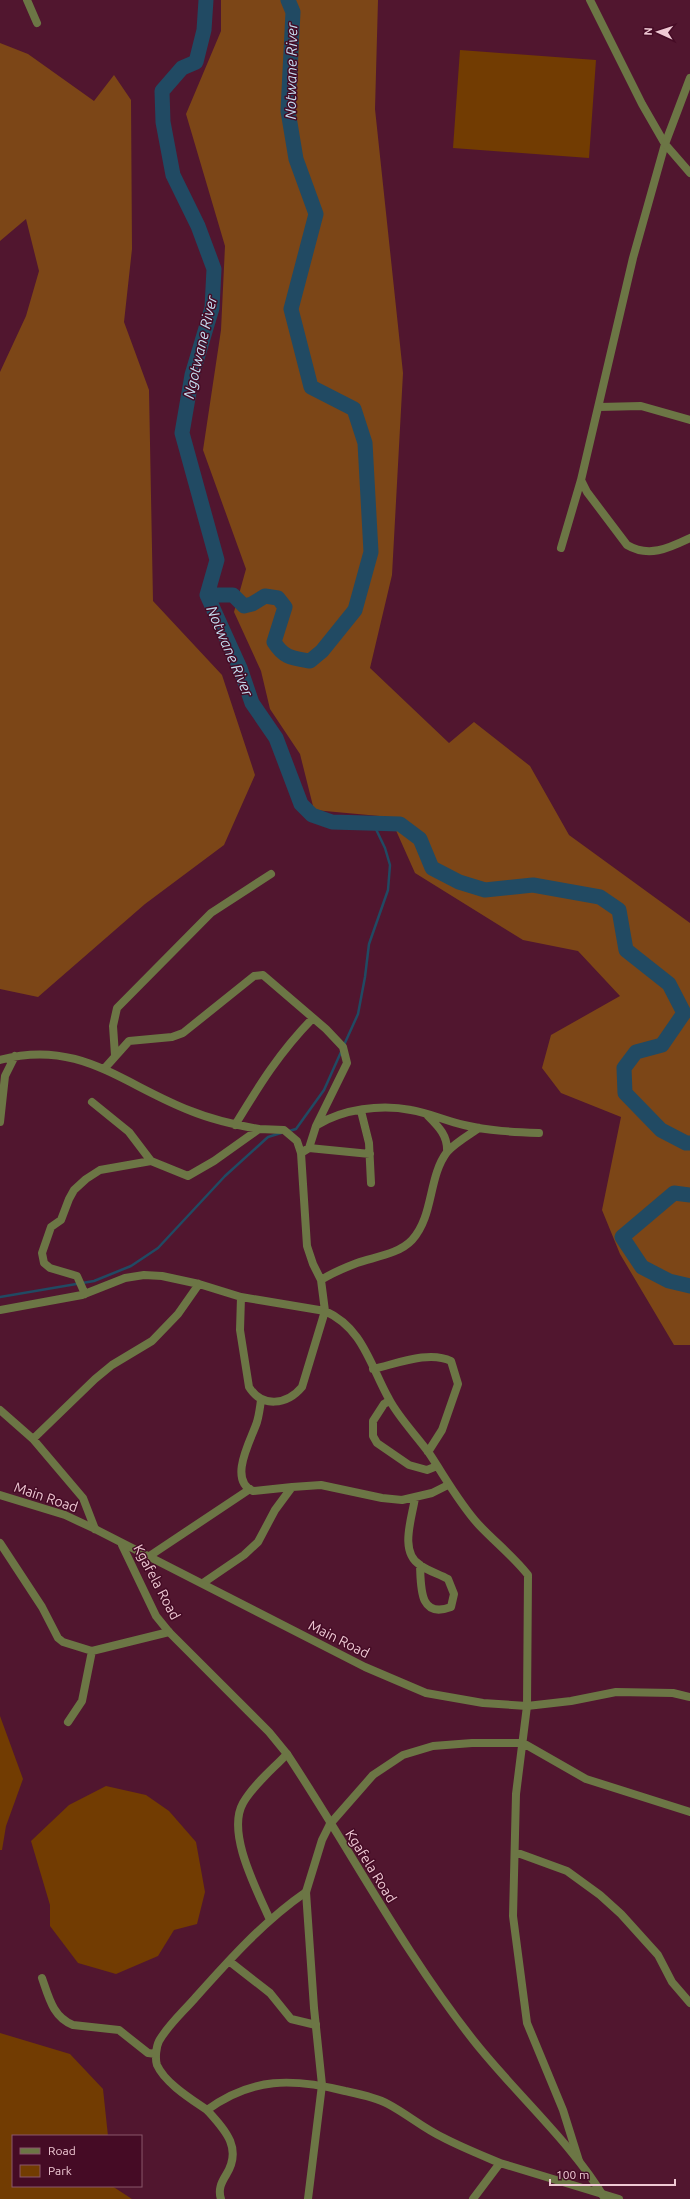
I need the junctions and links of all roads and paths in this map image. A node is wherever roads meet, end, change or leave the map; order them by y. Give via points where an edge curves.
1 (27, 0) edge
2 (590, 0) edge
3 (37, 23) dead end
4 (690, 78) edge
5 (665, 144) junction
6 (690, 173) edge
7 (600, 407) junction
8 (690, 420) edge
9 (581, 480) junction
10 (690, 538) edge
11 (561, 548) dead end
12 (271, 874) dead end
13 (312, 1018) junction
14 (115, 1055) junction
15 (15, 1056) junction
16 (0, 1060) edge
17 (104, 1069) junction
18 (92, 1102) dead end
19 (361, 1111) junction
20 (428, 1115) junction
21 (0, 1122) edge
22 (235, 1125) junction
23 (316, 1126) junction
24 (479, 1128) junction
25 (259, 1129) junction
26 (539, 1133) dead end
27 (309, 1148) junction
28 (447, 1152) junction
29 (301, 1153) junction
30 (370, 1154) junction
31 (151, 1161) junction
32 (371, 1183) dead end
33 (321, 1280) junction
34 (199, 1284) junction
35 (84, 1291) junction
36 (241, 1297) junction
37 (0, 1310) edge
38 (325, 1311) junction
39 (373, 1369) junction
40 (261, 1400) junction
41 (390, 1401) junction
42 (0, 1410) edge
43 (33, 1439) junction
44 (428, 1452) junction
45 (437, 1466) junction
46 (448, 1485) junction
47 (292, 1487) junction
48 (250, 1489) junction
49 (0, 1495) edge
50 (415, 1498) junction
51 (95, 1529) junction
52 (0, 1543) edge
53 (122, 1545) junction
54 (148, 1557) junction
55 (420, 1565) junction
56 (203, 1583) junction
57 (169, 1632) junction
58 (92, 1651) junction
59 (690, 1698) edge
60 (527, 1706) junction
61 (68, 1722) dead end
62 (523, 1743) junction
63 (287, 1754) junction
64 (690, 1812) edge
65 (330, 1824) junction
66 (515, 1852) junction
67 (306, 1892) junction
68 (270, 1920) junction
69 (229, 1961) junction
70 (42, 1978) dead end
71 (690, 2003) edge
72 (316, 2025) junction
73 (156, 2054) junction
74 (322, 2085) junction
75 (207, 2110) junction
76 (579, 2162) junction
77 (500, 2163) junction
78 (604, 2196) edge
79 (221, 2199) edge
80 (308, 2199) edge
81 (473, 2199) edge
82 (619, 2199) edge

1 - 3 street
2 - 5 street
4 - 5 street
5 - 6 street
5 - 7 street via 634,258
7 - 8 street via 640,406
7 - 9 street
9 - 10 street via 600,511 633,549 650,552
9 - 11 street
12 - 14 street via 211,913 118,1008 113,1026
13 - 14 street via 266,976 257,975 183,1033 172,1037 133,1039
13 - 22 street via 287,1044
13 - 23 street via 343,1047 347,1064
14 - 17 street
15 - 16 street
15 - 17 street via 61,1055 83,1060
15 - 21 street via 6,1076
17 - 22 street via 191,1111
18 - 31 street via 141,1145
19 - 20 street via 381,1108 411,1110
19 - 23 street via 331,1117
19 - 30 street
20 - 24 street
20 - 28 street via 443,1132 448,1143
22 - 25 street
23 - 27 street
24 - 26 street
24 - 28 street
25 - 29 street via 284,1130 297,1141
25 - 31 street via 214,1162 188,1176
27 - 29 street
27 - 30 street
28 - 33 street via 436,1176 421,1225 412,1240 403,1248 357,1263
29 - 33 street via 307,1246
30 - 32 street
31 - 35 street via 100,1170 86,1179 74,1190 61,1220 51,1227 42,1253 44,1263 50,1268 79,1278
33 - 38 street
34 - 35 street via 144,1275
34 - 36 street
34 - 43 street via 178,1314 152,1341 112,1365 95,1379
35 - 37 street
36 - 38 street
36 - 40 street via 240,1330 243,1361 249,1387
38 - 39 street via 337,1316 351,1328 362,1343
38 - 40 street via 302,1387 296,1395 287,1399
39 - 41 street
39 - 44 street via 433,1357 451,1361 458,1384 442,1430
40 - 48 street via 259,1415 248,1441 242,1465 242,1475
41 - 44 street
41 - 45 street via 384,1404 373,1421 373,1436 377,1443 408,1465 428,1470
42 - 43 street
43 - 51 street via 83,1498
44 - 45 street
45 - 46 street
46 - 50 street
46 - 60 street via 478,1524 528,1575
47 - 48 street
47 - 50 street via 321,1485 382,1498
47 - 56 street via 275,1510 258,1542 244,1555
48 - 54 street
49 - 51 street, Main Road via 65,1515
50 - 55 street via 408,1544 410,1555
51 - 53 street, Main Road
52 - 58 street via 42,1607 58,1638
53 - 54 street, Main Road
53 - 57 street, Kgafela Road via 156,1616
54 - 56 street, Main Road
55 - 55 street via 448,1579 454,1594 451,1607 441,1611 425,1602 420,1591
56 - 60 street, Main Road via 365,1667 426,1693 483,1703
57 - 58 street
57 - 63 street, Kgafela Road via 269,1732
58 - 61 street via 82,1701
59 - 60 street, Main Road via 673,1693 616,1692
60 - 62 street
62 - 64 street via 586,1779
62 - 65 street via 433,1746 403,1755 373,1774
62 - 66 street via 516,1794
63 - 65 street, Kgafela Road
63 - 68 street via 243,1803 238,1818 244,1855
65 - 67 street via 322,1840
65 - 76 street, Kgafela Road via 423,1970 474,2040
66 - 71 street via 567,1871 600,1895 658,1955 672,1982
66 - 76 street via 513,1916 527,2023 562,2110
67 - 68 street
67 - 72 street
68 - 69 street
69 - 72 street via 270,1993 291,2019
69 - 73 street via 159,2042
70 - 73 street via 56,2013 66,2022 119,2030 148,2053
72 - 74 street
73 - 75 street via 158,2065 173,2085
74 - 75 street via 281,2081 251,2086 224,2097
74 - 77 street via 388,2104 443,2138
74 - 80 street
75 - 79 street via 228,2135 233,2146 233,2161 222,2183 219,2194
76 - 78 street, Kgafela Road
77 - 78 street
77 - 81 street
78 - 82 street

